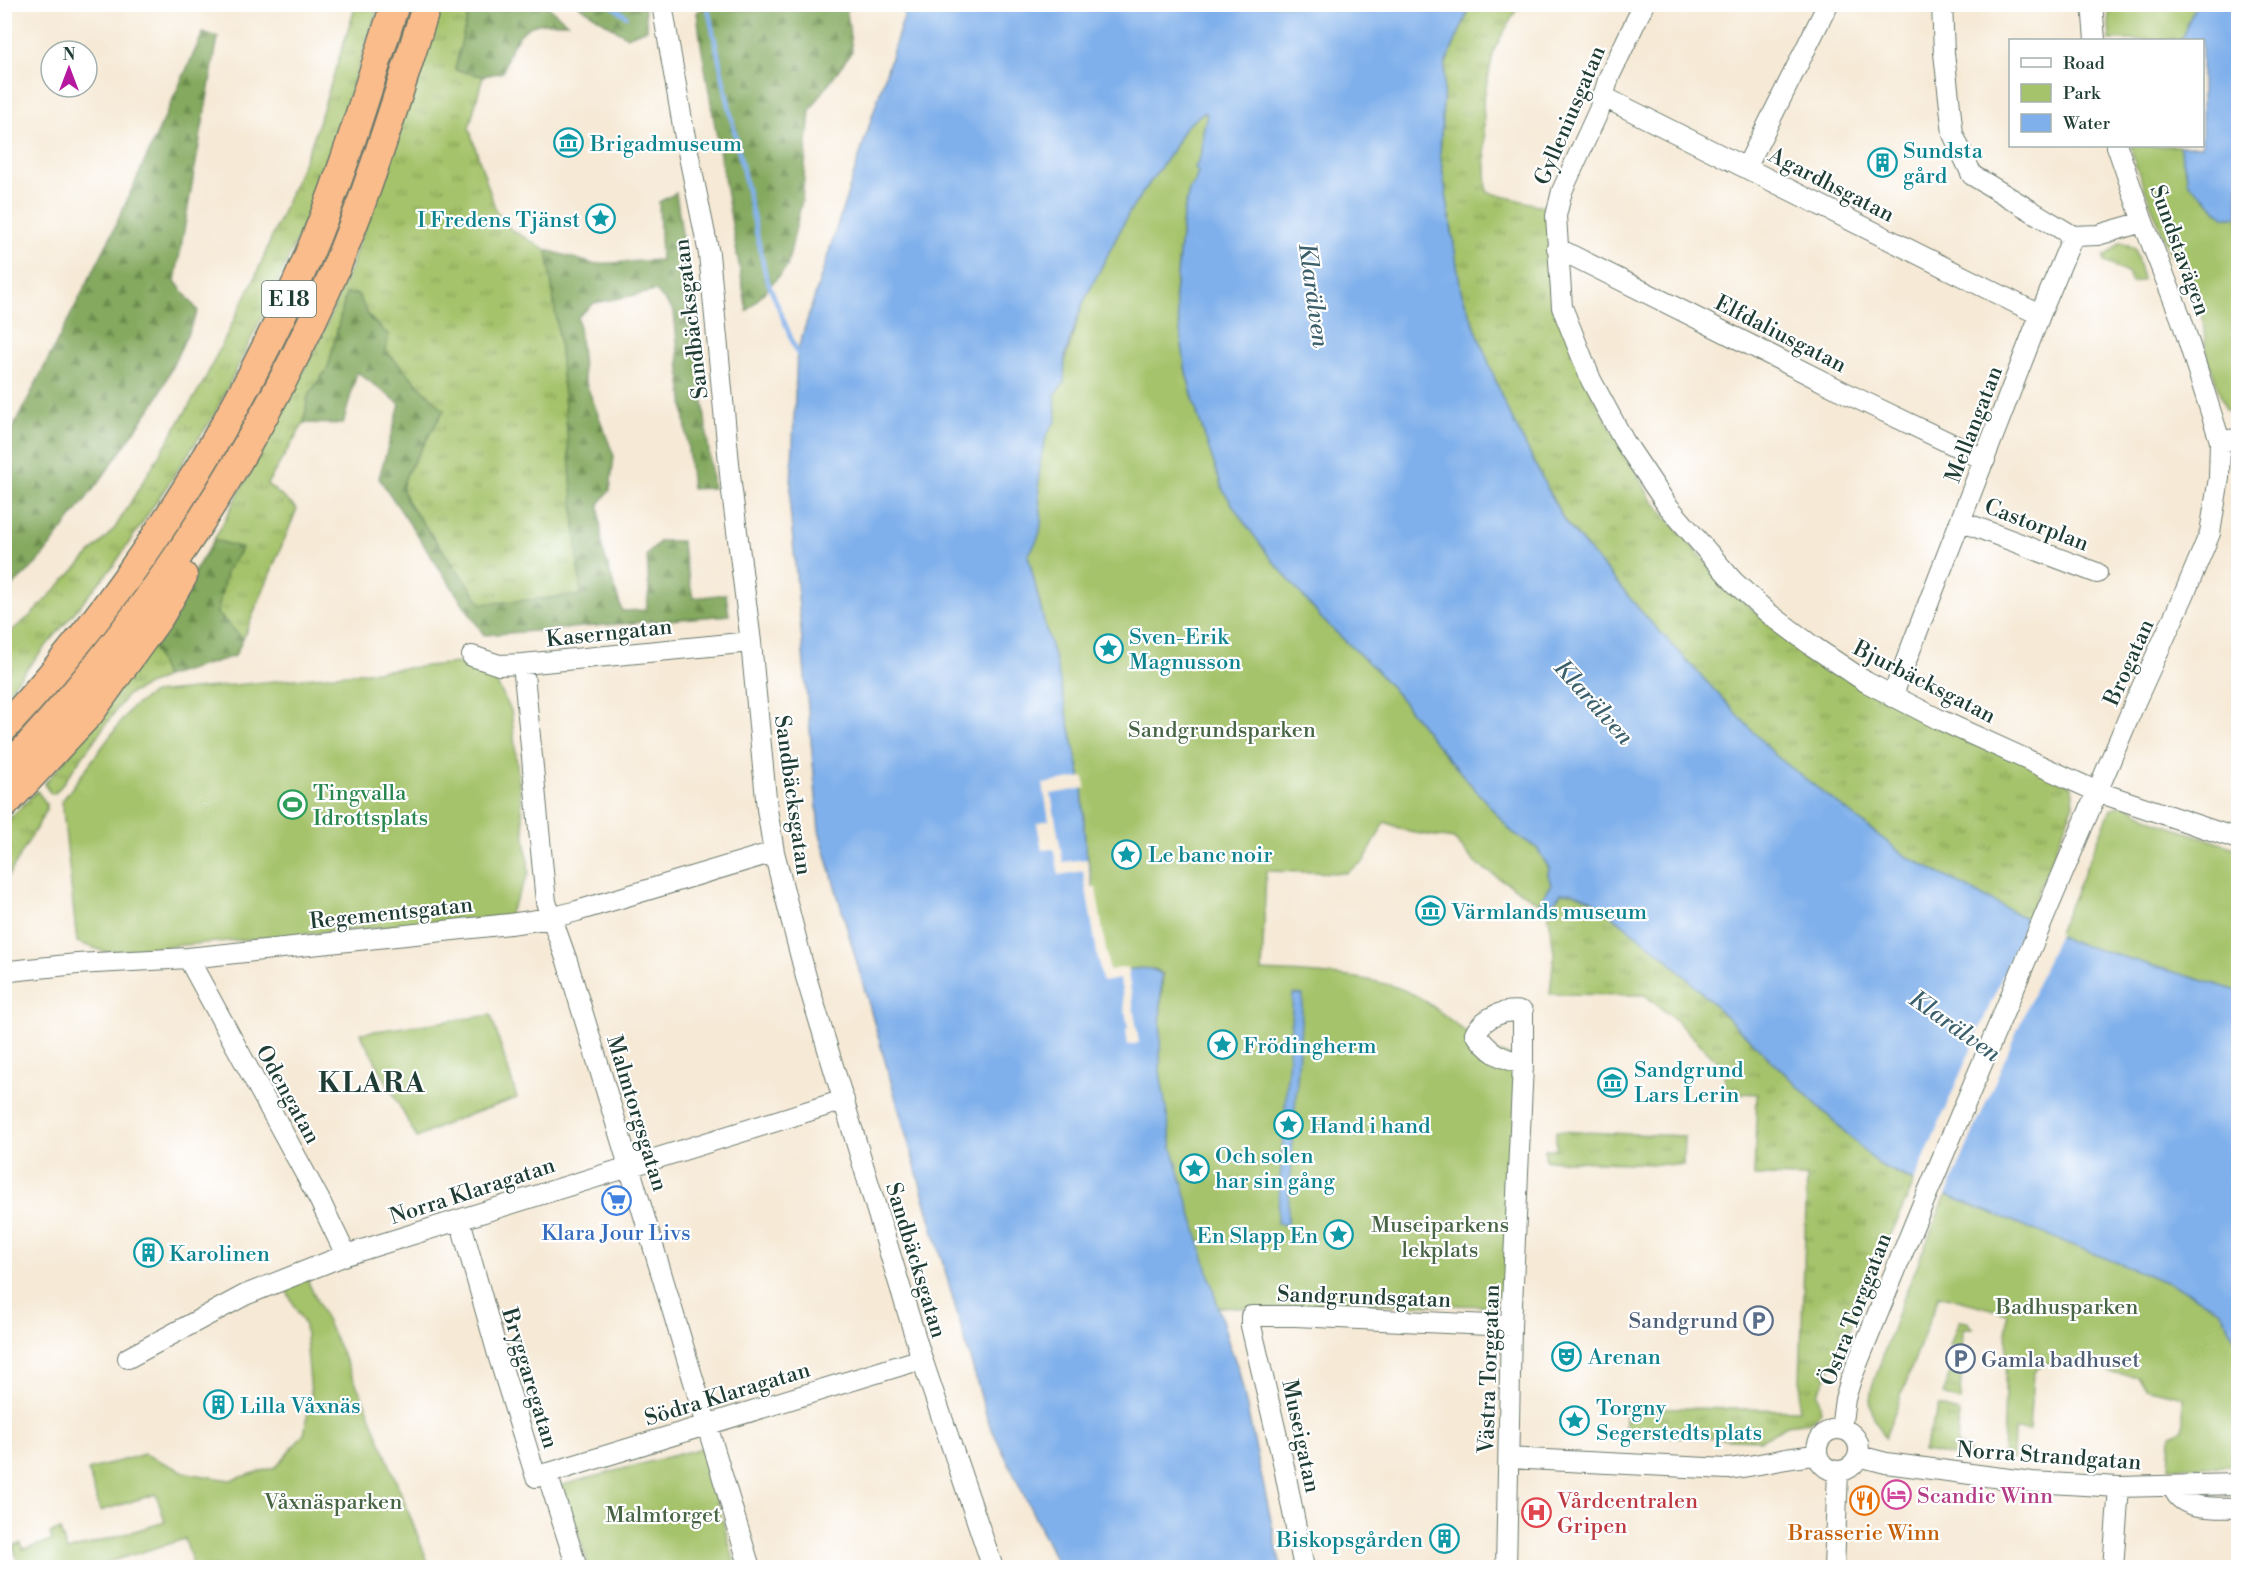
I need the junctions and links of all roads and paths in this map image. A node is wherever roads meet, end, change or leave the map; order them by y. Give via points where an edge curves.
1 (394, 4) edge
2 (427, 4) edge
3 (662, 4) edge
4 (1644, 4) edge
5 (1828, 4) edge
6 (1942, 4) edge
7 (2092, 4) edge
8 (2095, 39) edge
9 (1602, 96) junction
10 (2117, 147) edge
11 (1746, 168) junction
12 (2144, 222) junction
13 (2073, 236) junction
14 (1557, 248) junction
15 (2040, 315) junction
16 (2229, 440) edge
17 (1985, 460) junction
18 (237, 465) junction
19 (1960, 521) junction
20 (2097, 573) dead end
21 (751, 642) junction
22 (472, 656) dead end
23 (523, 664) junction
24 (1892, 697) junction
25 (4, 728) edge
26 (4, 772) edge
27 (2098, 792) junction
28 (4, 806) edge
29 (2238, 840) edge
30 (774, 852) junction
31 (2046, 913) joint
32 (551, 918) junction
33 (188, 958) junction
34 (4, 974) edge
35 (1523, 1064) dead end
36 (844, 1100) junction
37 (629, 1166) junction
38 (460, 1220) junction
39 (346, 1255) junction
40 (1251, 1316) joint
41 (1511, 1326) junction
42 (128, 1358) dead end
43 (922, 1359) junction
44 (708, 1425) junction
45 (1841, 1429) junction
46 (1817, 1455) junction
47 (1858, 1456) junction
48 (1509, 1458) junction
49 (1838, 1472) junction
50 (547, 1473) junction
51 (2238, 1484) edge
52 (2173, 1486) junction
53 (2119, 1487) junction
54 (2238, 1508) edge
55 (578, 1568) edge
56 (750, 1568) edge
57 (993, 1568) edge
58 (1304, 1568) edge
59 (1506, 1568) edge
60 (1834, 1568) edge
61 (2113, 1568) edge

1 - 25 highway, E 18 via 344,164 297,282 240,399 132,570 44,685
2 - 18 highway, E 18 via 374,172 325,292
3 - 21 street, Sandbäcksgatan via 709,254
4 - 9 street, Gylleniusgatan
5 - 11 street
6 - 13 street via 1953,134 1972,175
7 - 8 street
9 - 11 street, Agardhsgatan
9 - 14 street, Gylleniusgatan via 1562,191 1556,216
10 - 12 street, Sundstavägen
11 - 15 street, Agardhsgatan
12 - 13 street via 2098,235
12 - 16 street, Sundstavägen
13 - 15 street, Mellangatan
14 - 17 street, Elfdaliusgatan
14 - 24 street, Bjurbäcksgatan via 1562,307 1591,380 1624,441 1667,505 1734,582 1767,612
15 - 17 street, Mellangatan
16 - 27 street, Brogatan via 2210,533
17 - 19 street, Mellangatan
18 - 26 highway, E 18 via 117,641
18 - 28 highway via 196,554 160,616 90,713
19 - 20 street, Castorplan
19 - 24 street, Mellangatan
21 - 23 street, Kaserngatan
21 - 30 street, Sandbäcksgatan
22 - 23 street, Kaserngatan via 499,665
23 - 32 street, Malmtorgsgatan via 542,869
24 - 27 street, Bjurbäcksgatan
27 - 29 street, Bjurbäcksgatan
27 - 31 street, Brogatan
30 - 32 street, Regementsgatan
30 - 36 street, Sandbäcksgatan via 806,977
31 - 45 street, Östra Torggatan via 1851,1379
32 - 33 street, Regementsgatan
32 - 37 street, Malmtorgsgatan
33 - 34 street, Regementsgatan via 77,964
33 - 39 street, Odengatan
35 - 41 street, Västra Torggatan
36 - 37 street, Norra Klaragatan
36 - 43 street, Sandbäcksgatan
37 - 38 street, Norra Klaragatan
37 - 44 street, Malmtorgsgatan
38 - 39 street, Norra Klaragatan
38 - 50 street, Bryggaregatan via 536,1477
39 - 42 street, Norra Klaragatan via 245,1295
40 - 41 street, Sandgrundsgatan
40 - 58 street, Museigatan
41 - 48 street, Västra Torggatan
43 - 44 street, Södra Klaragatan
43 - 57 street, Sandbäcksgatan
44 - 50 street, Södra Klaragatan
44 - 56 street, Malmtorgsgatan
45 - 46 street via 1823,1435 1817,1444
45 - 47 street via 1856,1439
46 - 48 street via 1727,1469
46 - 49 street via 1825,1467
47 - 49 street via 1849,1468
47 - 53 street, Norra Strandgatan via 1975,1476
48 - 59 street, Västra Torggatan
49 - 60 street
50 - 55 street, Bryggaregatan
51 - 52 street, Norra Strandgatan
52 - 53 street, Norra Strandgatan
52 - 54 street via 2181,1500 2192,1504
53 - 61 street

